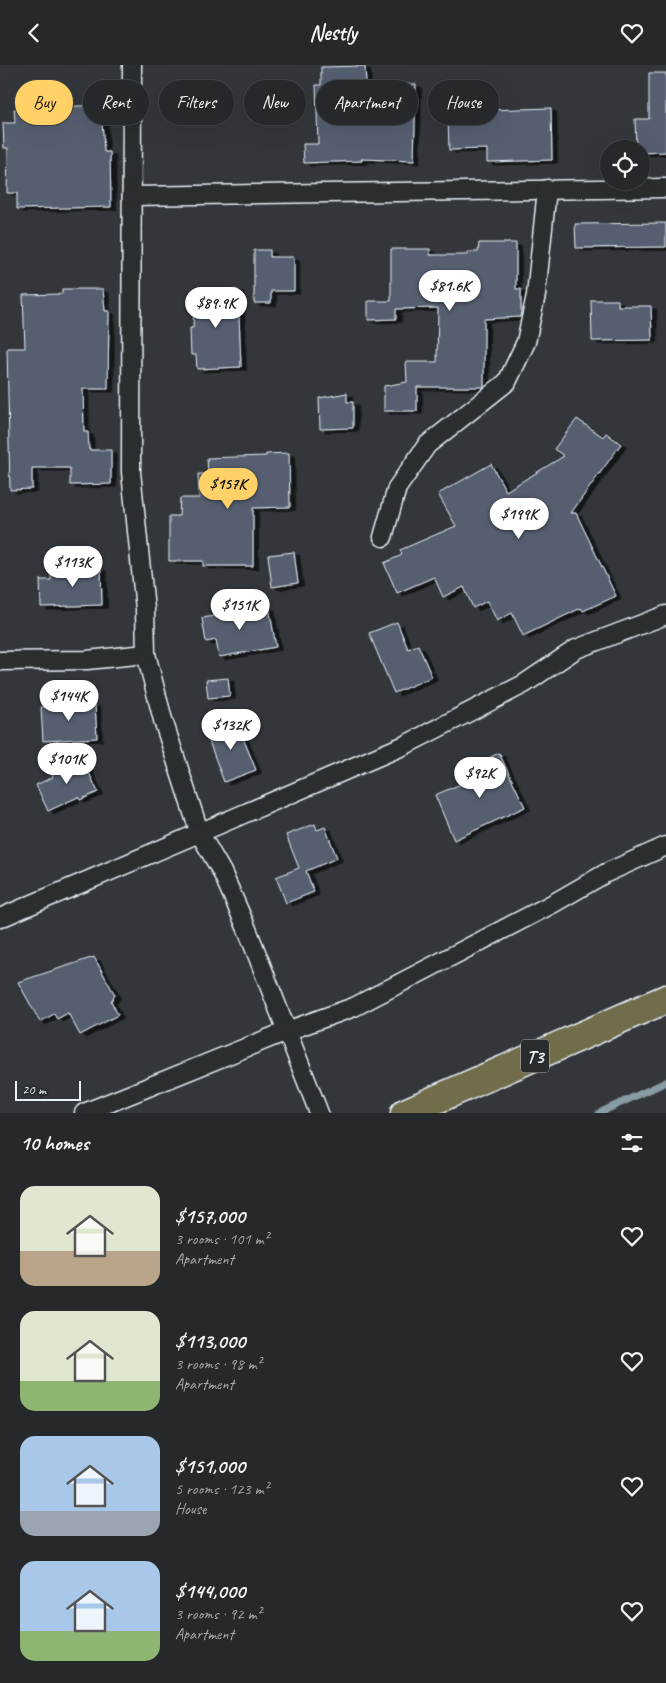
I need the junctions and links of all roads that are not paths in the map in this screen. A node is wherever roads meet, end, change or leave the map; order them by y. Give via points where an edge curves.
1 (132, 65) edge
2 (548, 189) junction
3 (666, 189) edge
4 (132, 196) junction
5 (383, 537) dead end
6 (666, 615) edge
7 (146, 654) junction
8 (0, 661) edge
9 (200, 834) junction
10 (666, 847) edge
11 (0, 918) edge
12 (666, 999) edge
13 (287, 1031) junction
14 (84, 1113) edge
15 (319, 1113) edge
16 (405, 1113) edge

1 - 4 street
2 - 3 street
2 - 4 street
2 - 5 street via 536,295 526,342 507,382 427,445 397,488
4 - 7 street via 131,472 145,609
6 - 9 street via 576,649 524,685 405,745
7 - 8 street via 87,660
7 - 9 street via 163,720
9 - 11 street
9 - 13 street via 226,880
10 - 13 street via 606,873 354,1007
12 - 16 highway, T3
13 - 14 street
13 - 15 street

